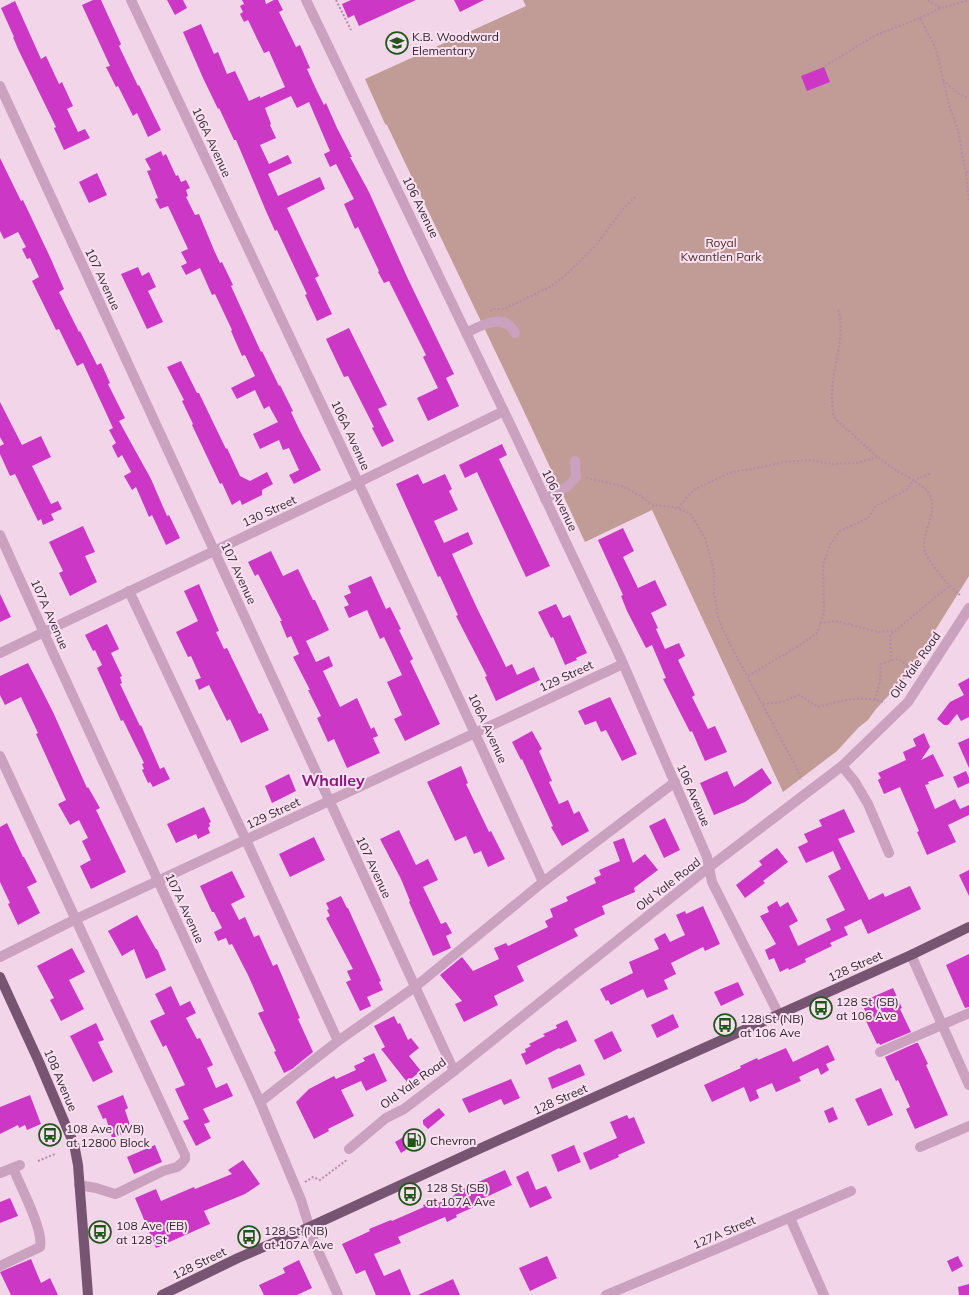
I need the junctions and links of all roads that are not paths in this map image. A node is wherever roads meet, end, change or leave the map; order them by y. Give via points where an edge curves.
1 (131, 0) edge
2 (306, 0) edge
3 (0, 86) edge
4 (466, 333) junction
5 (515, 333) dead end
6 (504, 411) junction
7 (575, 461) dead end
8 (359, 482) junction
9 (546, 499) junction
10 (0, 535) edge
11 (214, 551) junction
12 (129, 591) junction
13 (968, 614) edge
14 (43, 632) junction
15 (0, 653) edge
16 (623, 664) junction
17 (476, 733) junction
18 (0, 756) edge
19 (842, 766) junction
20 (675, 782) junction
21 (330, 801) junction
22 (246, 840) junction
23 (889, 853) dead end
24 (708, 868) junction
25 (158, 881) junction
26 (543, 882) junction
27 (76, 919) junction
28 (969, 927) edge
29 (911, 955) junction
30 (0, 957) edge
31 (1, 981) edge
32 (415, 987) junction
33 (969, 1013) edge
34 (779, 1015) junction
35 (942, 1025) junction
36 (338, 1041) junction
37 (880, 1052) dead end
38 (454, 1071) junction
39 (969, 1085) edge
40 (260, 1102) junction
41 (969, 1126) edge
42 (920, 1148) dead end
43 (350, 1153) road end
44 (0, 1173) edge
45 (79, 1185) junction
46 (851, 1191) dead end
47 (790, 1218) junction
48 (309, 1227) junction
49 (0, 1266) edge
50 (88, 1295) edge
51 (162, 1295) edge
52 (338, 1295) edge
53 (606, 1295) edge
54 (824, 1295) edge

1 - 8 street, 106A Avenue
2 - 4 street, 106 Avenue
3 - 11 street, 107 Avenue
4 - 5 street via 495,321 506,323
4 - 6 street, 106 Avenue
6 - 8 street, 130 Street
6 - 9 street, 106 Avenue
7 - 9 street via 576,477 568,486
8 - 11 street, 130 Street
8 - 17 street, 106A Avenue
9 - 16 street, 106 Avenue
10 - 14 street, 107A Avenue
11 - 12 street, 130 Street
11 - 21 street, 107 Avenue
12 - 14 street, 130 Street
12 - 22 street
13 - 19 street, Old Yale Road via 908,702
14 - 15 street, 130 Street
14 - 25 street, 107A Avenue
16 - 17 street, 129 Street
16 - 20 street, 106 Avenue
17 - 21 street, 129 Street
17 - 26 street, 106A Avenue
18 - 27 street
19 - 23 street via 868,804
19 - 24 street, Old Yale Road
20 - 24 street, 106 Avenue via 707,857
20 - 26 street
21 - 22 street, 129 Street
21 - 32 street, 107 Avenue
22 - 25 street, 129 Street
22 - 36 street
24 - 34 street, 106 Avenue via 712,882
24 - 38 street, Old Yale Road
25 - 27 street, 129 Street
25 - 40 street, 107A Avenue
26 - 32 street
27 - 30 street, 129 Street
27 - 45 street via 185,1155 182,1164 177,1167 115,1194
28 - 29 main road, 128 Street
29 - 34 main road, 128 Street
29 - 35 street
31 - 45 main road, 108 Avenue via 74,1144
32 - 36 street
32 - 38 street, 107 Avenue
33 - 35 street
34 - 48 main road, 128 Street
35 - 37 street
35 - 39 street
36 - 40 street
38 - 43 street, Old Yale Road via 404,1109 386,1118
40 - 48 street, 107A Avenue via 301,1200
41 - 42 street
44 - 49 street via 16,1166 41,1242 40,1248
45 - 50 main road, 108 Avenue
46 - 47 street, 127A Street
47 - 53 street, 127A Street
47 - 54 street
48 - 51 main road, 128 Street
48 - 52 street, 107A Avenue

